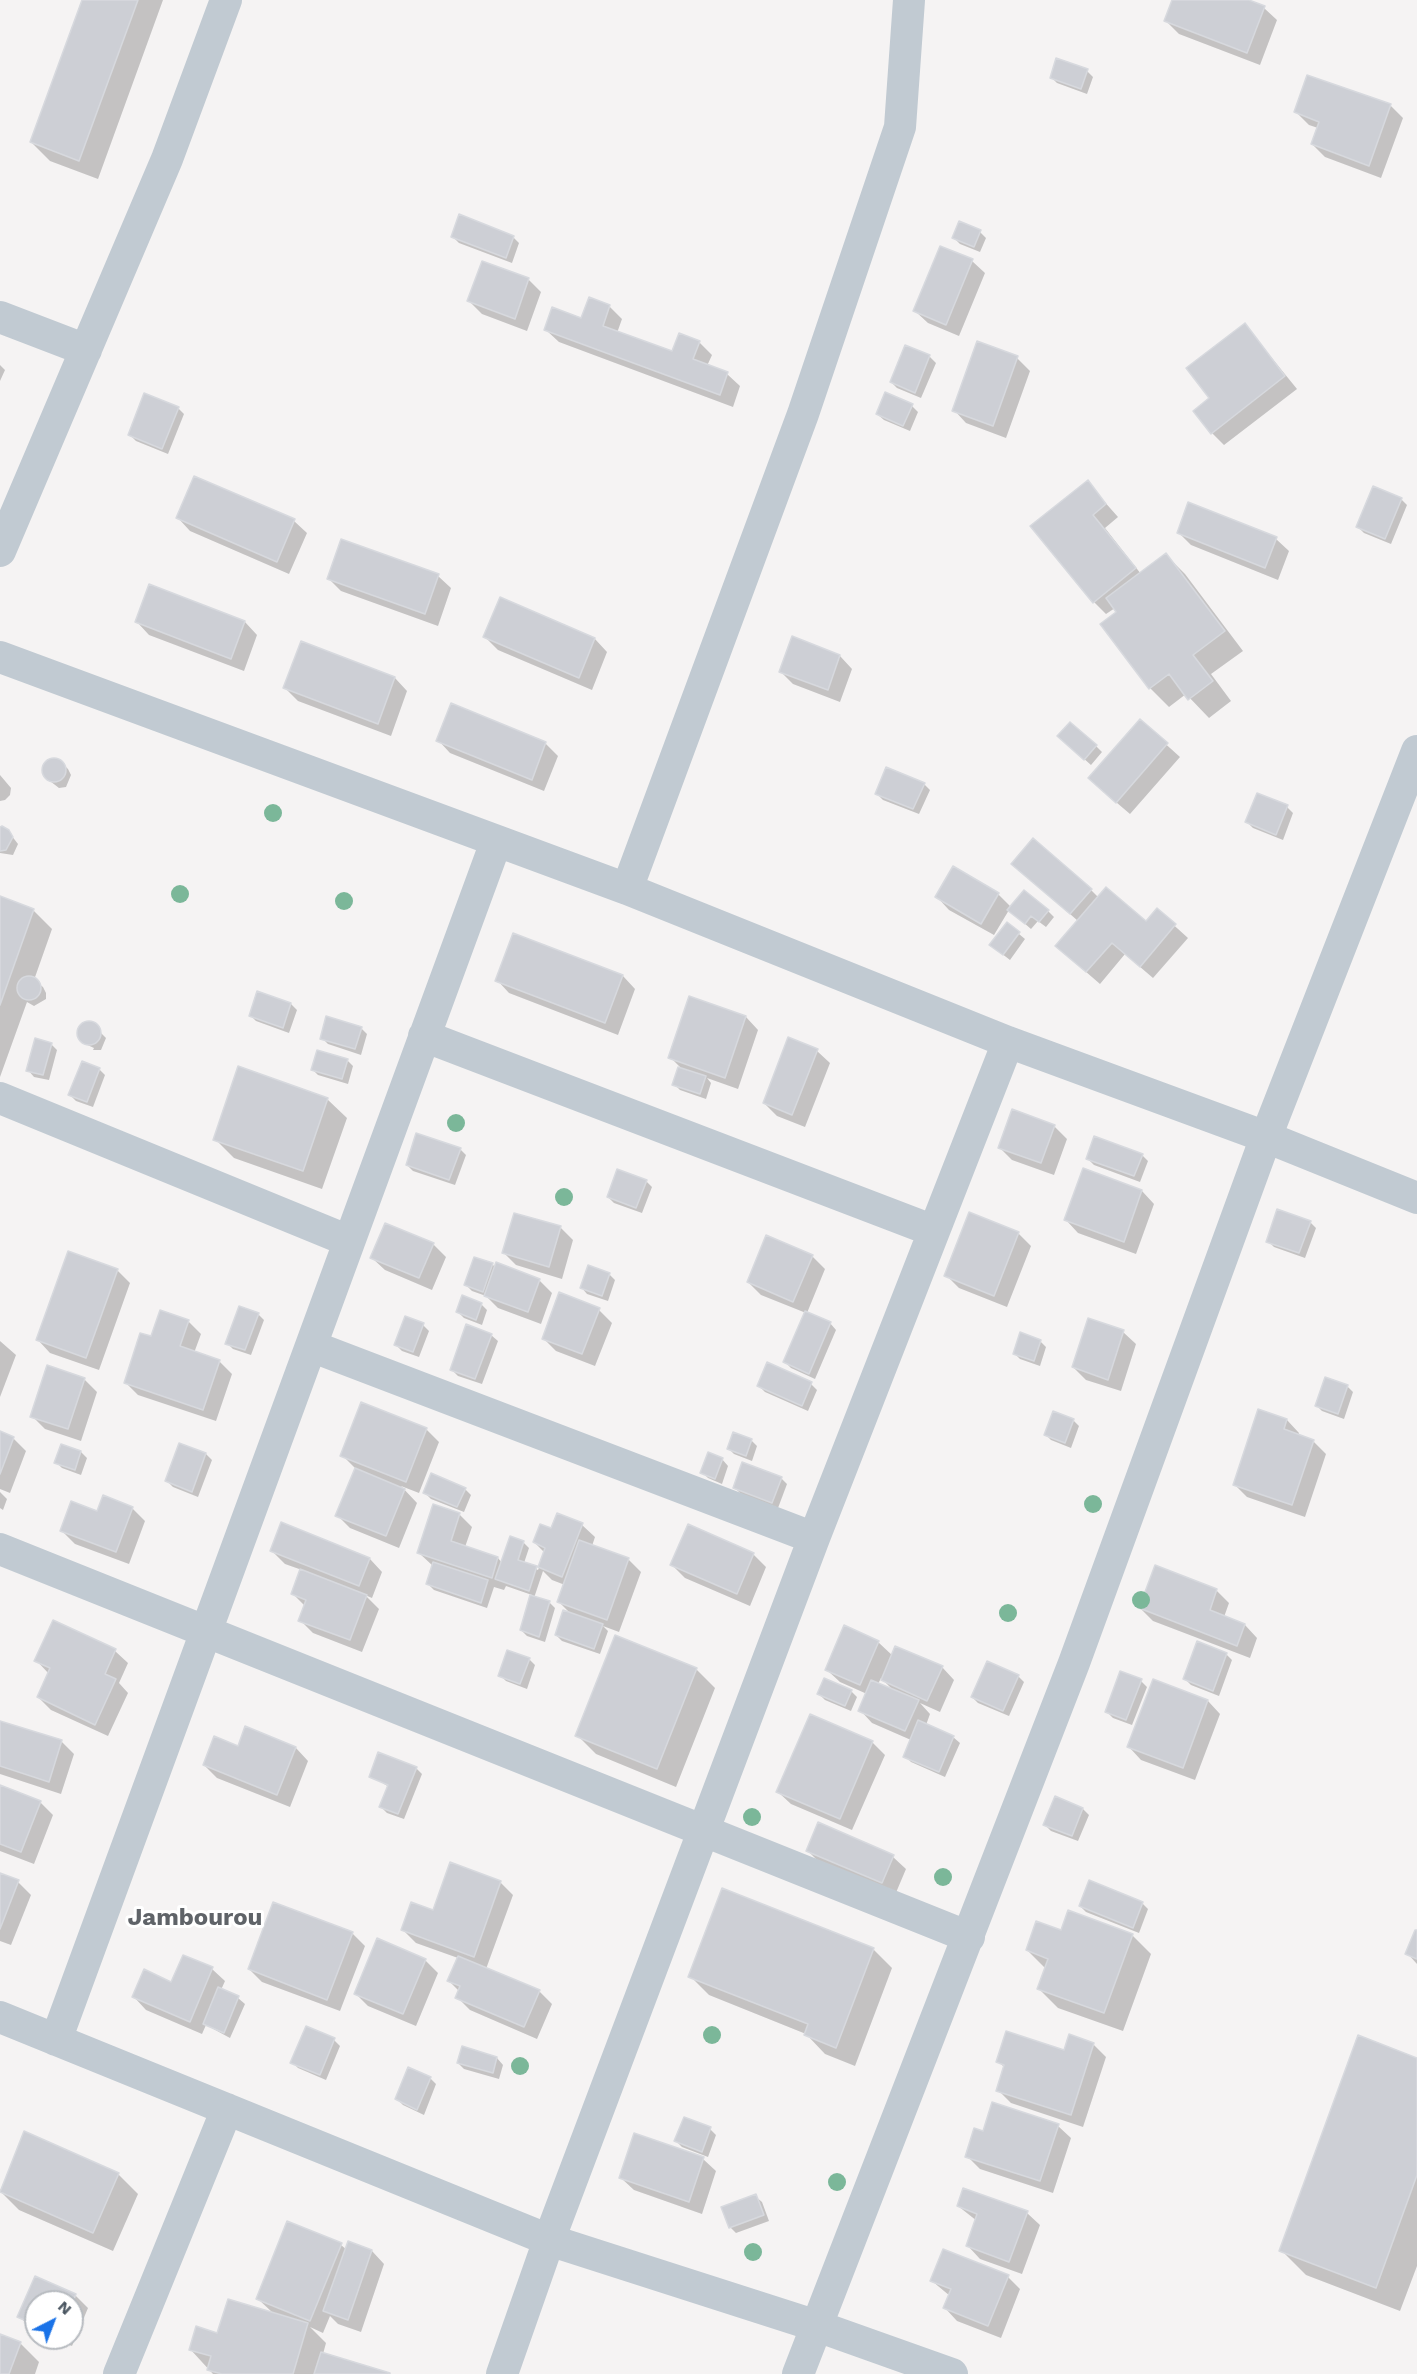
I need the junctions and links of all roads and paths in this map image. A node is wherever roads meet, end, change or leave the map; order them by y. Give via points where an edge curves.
1 (226, 0) edge
2 (909, 0) edge
3 (0, 317) edge
4 (86, 350) junction
5 (0, 551) edge
6 (0, 657) edge
7 (1417, 751) edge
8 (496, 842) junction
9 (627, 889) junction
10 (424, 1036) junction
11 (1008, 1042) junction
12 (0, 1098) edge
13 (1266, 1137) junction
14 (1417, 1198) edge
15 (934, 1231) junction
16 (349, 1241) junction
17 (311, 1346) junction
18 (814, 1538) junction
19 (0, 1549) edge
20 (206, 1631) junction
21 (703, 1831) junction
22 (969, 1937) junction
23 (0, 2017) edge
24 (57, 2040) junction
25 (226, 2109) junction
26 (549, 2240) junction
27 (818, 2326) junction
28 (119, 2374) edge
29 (502, 2374) edge
30 (798, 2374) edge
31 (951, 2374) edge

1 - 4 street via 167,159
2 - 9 street via 900,127 803,414
3 - 4 street
4 - 5 street
6 - 8 street
7 - 13 street
8 - 9 street
8 - 10 street
9 - 11 street
10 - 15 street
10 - 16 street
11 - 13 street
11 - 15 street
12 - 16 street
13 - 14 street
13 - 22 street via 1074,1663
15 - 18 street
16 - 17 street
17 - 18 street
17 - 20 street
18 - 21 street
19 - 20 street
20 - 21 street
20 - 24 street
21 - 22 street
21 - 26 street
22 - 27 street
23 - 24 street
24 - 25 street
25 - 26 street
25 - 28 street
26 - 27 street
26 - 29 street
27 - 30 street
27 - 31 street

